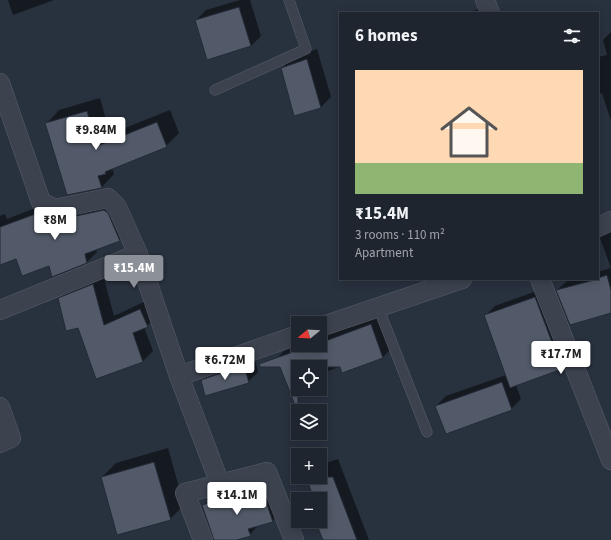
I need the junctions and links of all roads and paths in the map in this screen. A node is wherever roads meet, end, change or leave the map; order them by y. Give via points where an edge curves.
1 (289, 0) edge
2 (485, 0) edge
3 (490, 12) edge
4 (0, 83) edge
5 (215, 90) dead end
6 (611, 221) edge
7 (599, 227) edge
8 (138, 254) junction
9 (459, 280) edge
10 (540, 280) edge
11 (378, 307) junction
12 (0, 310) edge
13 (327, 325) edge
14 (291, 337) edge
15 (179, 376) junction
16 (0, 407) edge
17 (427, 432) dead end
18 (0, 443) edge
19 (611, 460) edge
20 (220, 484) junction
21 (203, 540) edge
22 (294, 540) edge

1 - 5 lane via 306,49
2 - 3 street
4 - 8 street via 41,202 55,209 108,198 117,208
6 - 7 street
8 - 12 street
8 - 15 street
9 - 11 street
10 - 19 street
11 - 13 street
11 - 17 lane
14 - 15 street
15 - 20 street
16 - 18 street via 11,438
20 - 21 street via 185,493
20 - 22 street via 267,472

